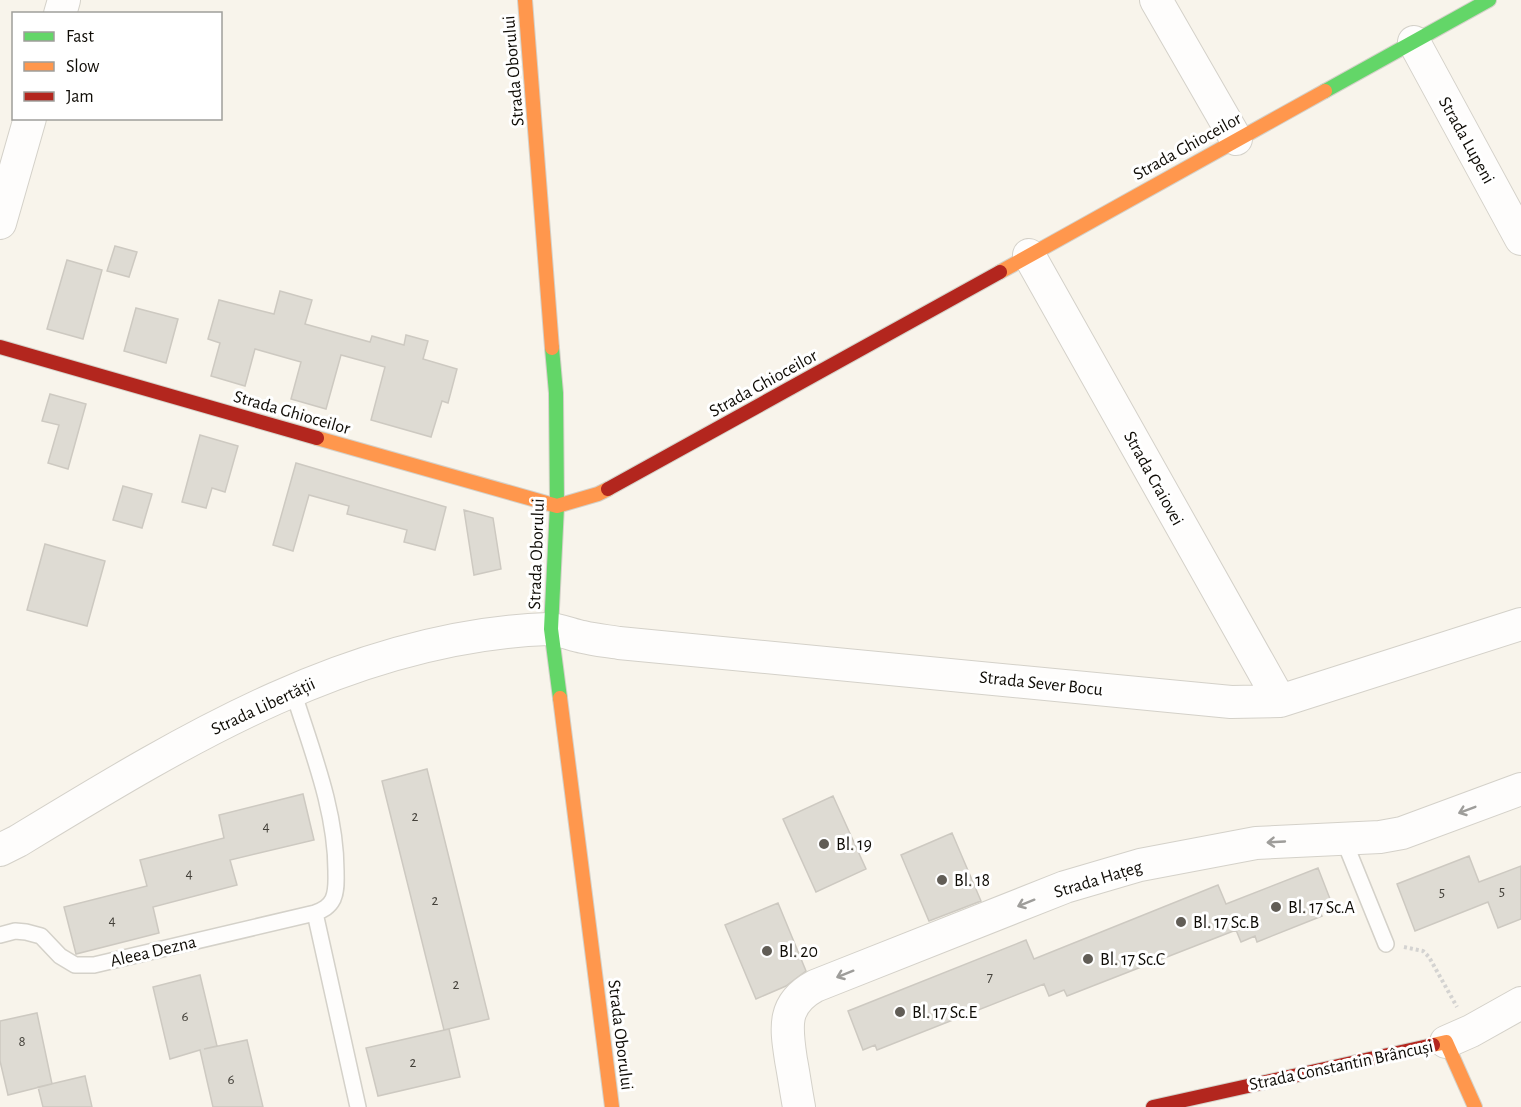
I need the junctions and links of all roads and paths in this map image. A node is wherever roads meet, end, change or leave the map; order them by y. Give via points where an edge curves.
1 (525, 0) edge
2 (1156, 0) edge
3 (1489, 0) edge
4 (1414, 42) junction
5 (29, 120) edge
6 (1236, 139) junction
7 (0, 223) edge
8 (1521, 239) edge
9 (1029, 255) junction
10 (0, 347) edge
11 (556, 506) junction
12 (1521, 624) edge
13 (551, 629) junction
14 (293, 691) junction
15 (1280, 700) junction
16 (1521, 789) edge
17 (1343, 838) junction
18 (0, 850) edge
19 (315, 913) junction
20 (0, 935) edge
21 (1386, 945) joint
22 (1521, 1003) edge
23 (1459, 1037) junction
24 (358, 1107) edge
25 (612, 1107) edge
26 (799, 1107) edge
27 (1153, 1107) edge
28 (1475, 1107) edge

1 - 11 street, Strada Oborului via 556,393
2 - 6 street
3 - 4 street, Strada Ghioceilor
4 - 6 street, Strada Ghioceilor
4 - 8 street, Strada Lupeni
5 - 7 street
6 - 9 street, Strada Ghioceilor
9 - 11 street, Strada Ghioceilor via 598,494
9 - 15 street, Strada Craiovei
10 - 11 street, Strada Ghioceilor
11 - 13 street, Strada Oborului
12 - 15 street, Strada Sever Bocu
13 - 14 street, Strada Libertății via 409,649 352,666
13 - 15 street, Strada Sever Bocu via 629,644 1231,702
13 - 25 street, Strada Oborului
14 - 18 street, Strada Libertății via 136,769
14 - 19 lane via 334,833 335,891 332,902
16 -> 17 street, Strada Hațeg via 1402,833
17 - 21 lane
17 -> 26 street, Strada Hațeg via 1256,843 1140,866 1065,888 815,986 794,1002 788,1015 786,1031
19 - 20 lane, Aleea Dezna via 94,965 75,965 40,936 15,931
19 - 24 lane
21 - 23 path via 1413,948 1429,957
22 - 23 street, Strada Constantin Brâncuși
23 - 27 street, Strada Constantin Brâncuși
23 - 28 street

